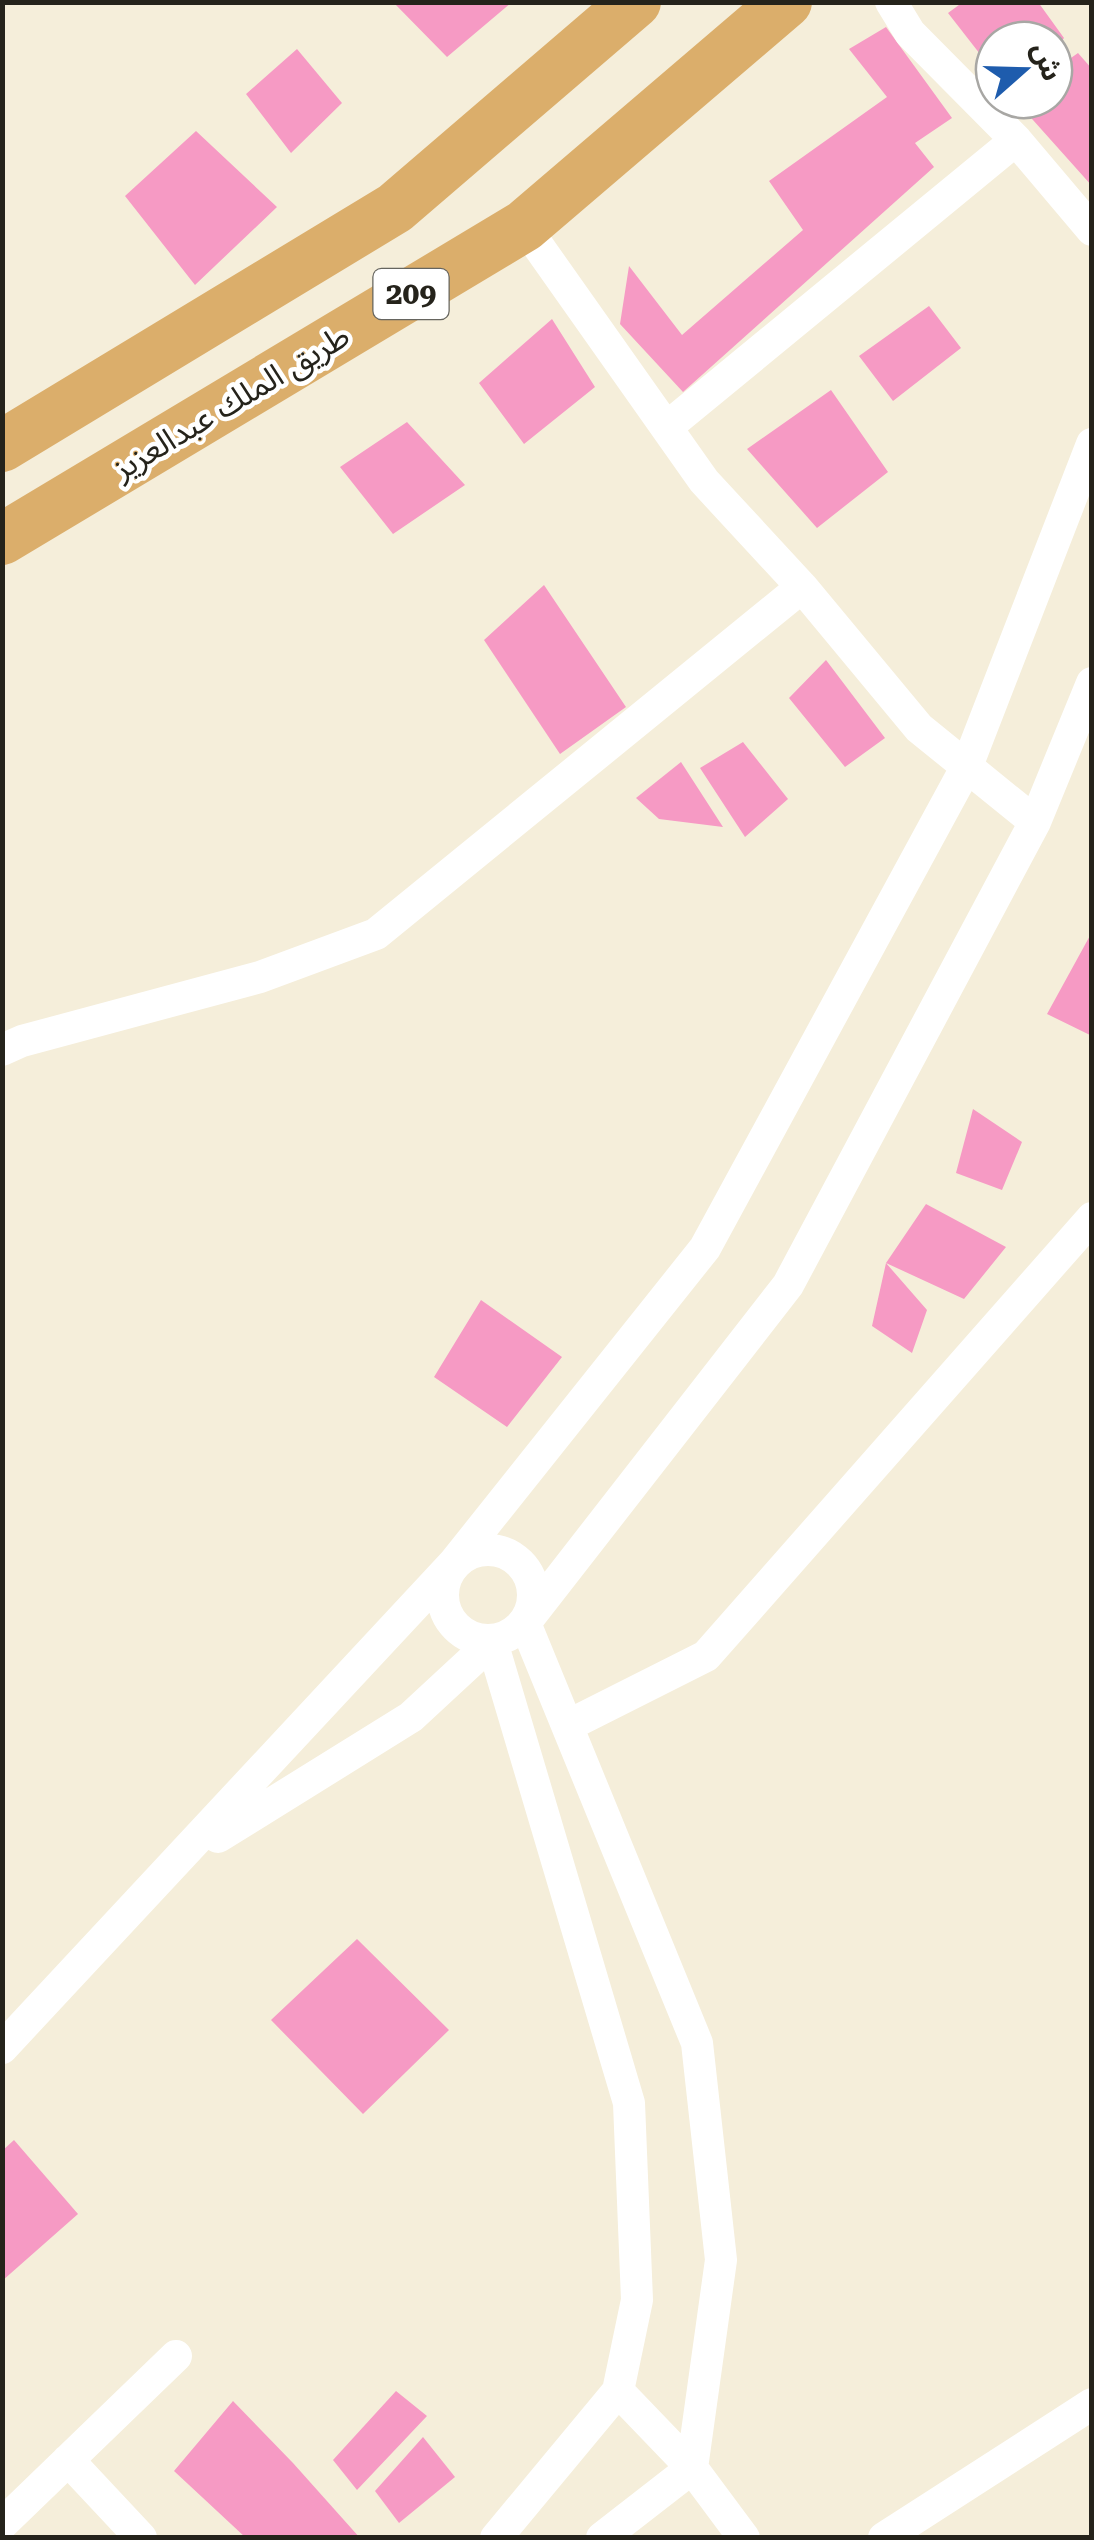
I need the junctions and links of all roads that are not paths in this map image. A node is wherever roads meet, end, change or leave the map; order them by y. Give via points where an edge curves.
1 (636, 2) edge
2 (786, 2) edge
3 (891, 2) edge
4 (1016, 140) junction
5 (524, 226) junction
6 (1092, 230) edge
7 (667, 427) junction
8 (1092, 444) edge
9 (2, 446) edge
10 (2, 538) edge
11 (802, 586) junction
12 (1092, 683) edge
13 (968, 766) junction
14 (1035, 822) junction
15 (2, 1050) edge
16 (1092, 1218) edge
17 (454, 1563) junction
18 (525, 1622) junction
19 (492, 1642) junction
20 (569, 1725) junction
21 (183, 1858) junction
22 (2, 2048) edge
23 (176, 2356) dead end
24 (618, 2391) junction
25 (1092, 2404) edge
26 (68, 2460) junction
27 (692, 2468) junction
28 (2, 2524) edge
29 (142, 2538) edge
30 (496, 2538) edge
31 (602, 2538) edge
32 (744, 2538) edge
33 (884, 2538) edge

1 - 9 main road, 209 via 395,208
2 - 5 main road, طريق الملك عبدالعزيز / 209
3 - 4 street via 910,33
4 - 6 street
4 - 7 street
5 - 7 street
5 - 10 main road, طريق الملك عبدالعزيز / 209
7 - 11 street via 704,480
8 - 13 street
11 - 13 street via 920,728
11 - 15 street via 376,934 260,977
12 - 14 street
13 - 14 street
13 - 17 street via 705,1248
14 - 18 street via 788,1286
16 - 20 street via 706,1656
17 - 18 street via 494,1549 516,1558 530,1575 535,1597
17 - 19 street via 443,1605 452,1625
17 - 21 street
18 - 19 street
18 - 20 street
19 - 21 street via 411,1718
19 - 24 street via 629,2103 636,2300
20 - 27 street via 697,2042 720,2260
21 - 22 street
23 - 26 street
24 - 27 street
24 - 30 street
25 - 33 street
26 - 28 street
26 - 29 street
27 - 31 street
27 - 32 street

